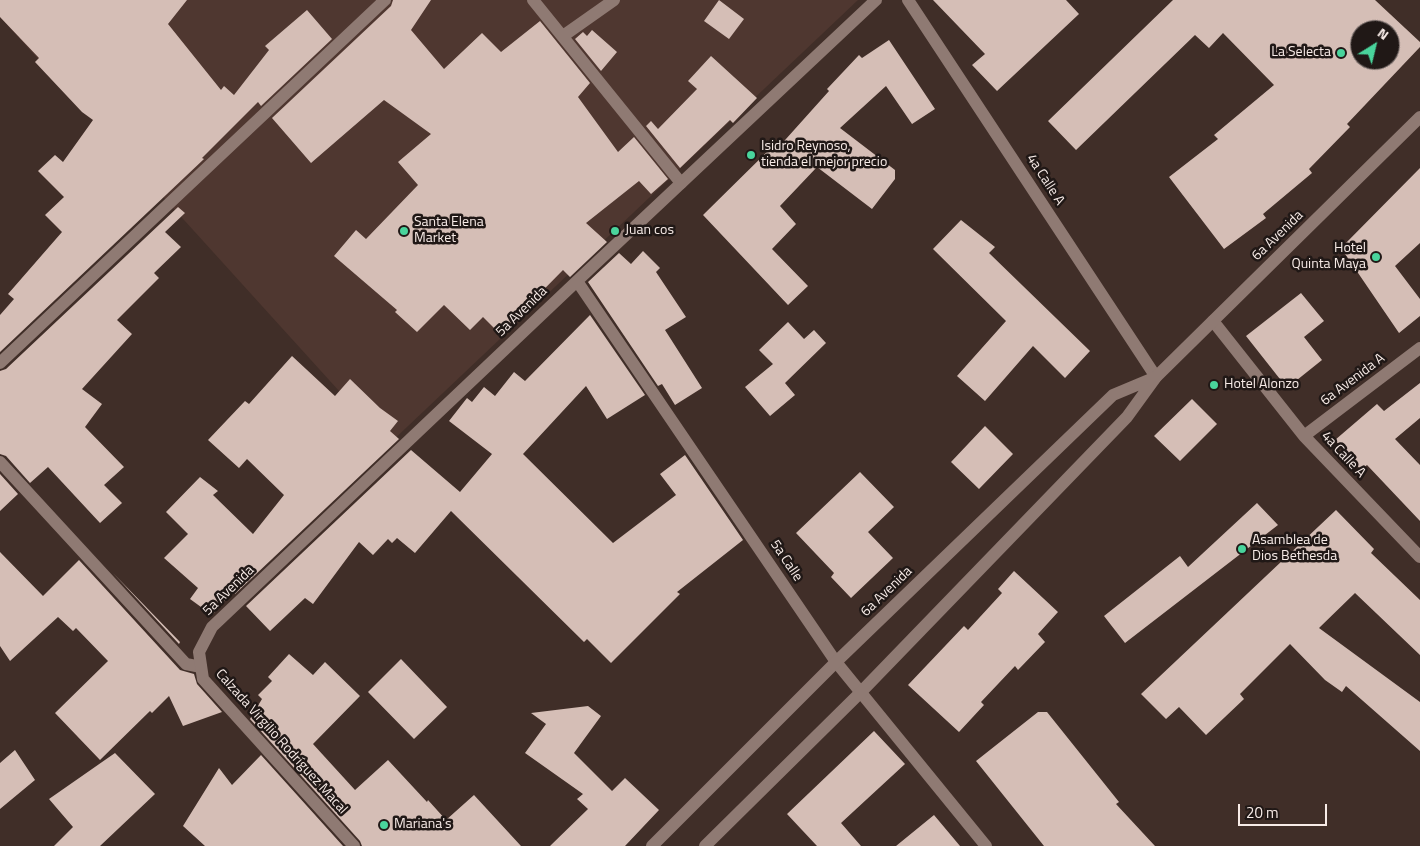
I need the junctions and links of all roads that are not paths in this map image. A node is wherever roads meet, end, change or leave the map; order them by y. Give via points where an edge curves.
1 (385, 0) edge
2 (533, 0) edge
3 (614, 0) edge
4 (876, 0) edge
5 (908, 0) edge
6 (563, 36) junction
7 (1420, 117) edge
8 (681, 183) junction
9 (577, 280) junction
10 (1213, 321) junction
11 (1420, 348) edge
12 (0, 363) edge
13 (1156, 376) junction
14 (1304, 436) junction
15 (0, 462) edge
16 (1420, 557) edge
17 (199, 652) joint
18 (836, 662) junction
19 (201, 667) junction
20 (860, 693) junction
21 (354, 846) edge
22 (652, 846) edge
23 (705, 846) edge
24 (986, 846) edge

1 - 12 street
2 - 6 street
3 - 6 street
4 - 8 street, 5a Avenida
5 - 13 street, 4a Calle A
6 - 8 street
7 - 10 street, 6a Avenida
8 - 9 street, 5a Avenida
9 - 17 street, 5a Avenida via 212,627
9 - 18 street, 5a Calle
10 - 13 street, 6a Avenida
10 - 14 street, 4a Calle A
11 - 14 street, 6a Avenida A
13 - 18 street, 6a Avenida via 1113,395
13 - 20 street, 6a Avenida via 1127,418
14 - 16 street, 4a Calle A
15 - 19 street via 186,664
17 - 19 street, Calzada Virgilio Rodríguez Macal
18 - 20 street, 5a Calle
18 - 22 street, 6a Avenida
19 - 21 street, Calzada Virgilio Rodríguez Macal via 203,679
20 - 23 street, 6a Avenida
20 - 24 street, 5a Calle

